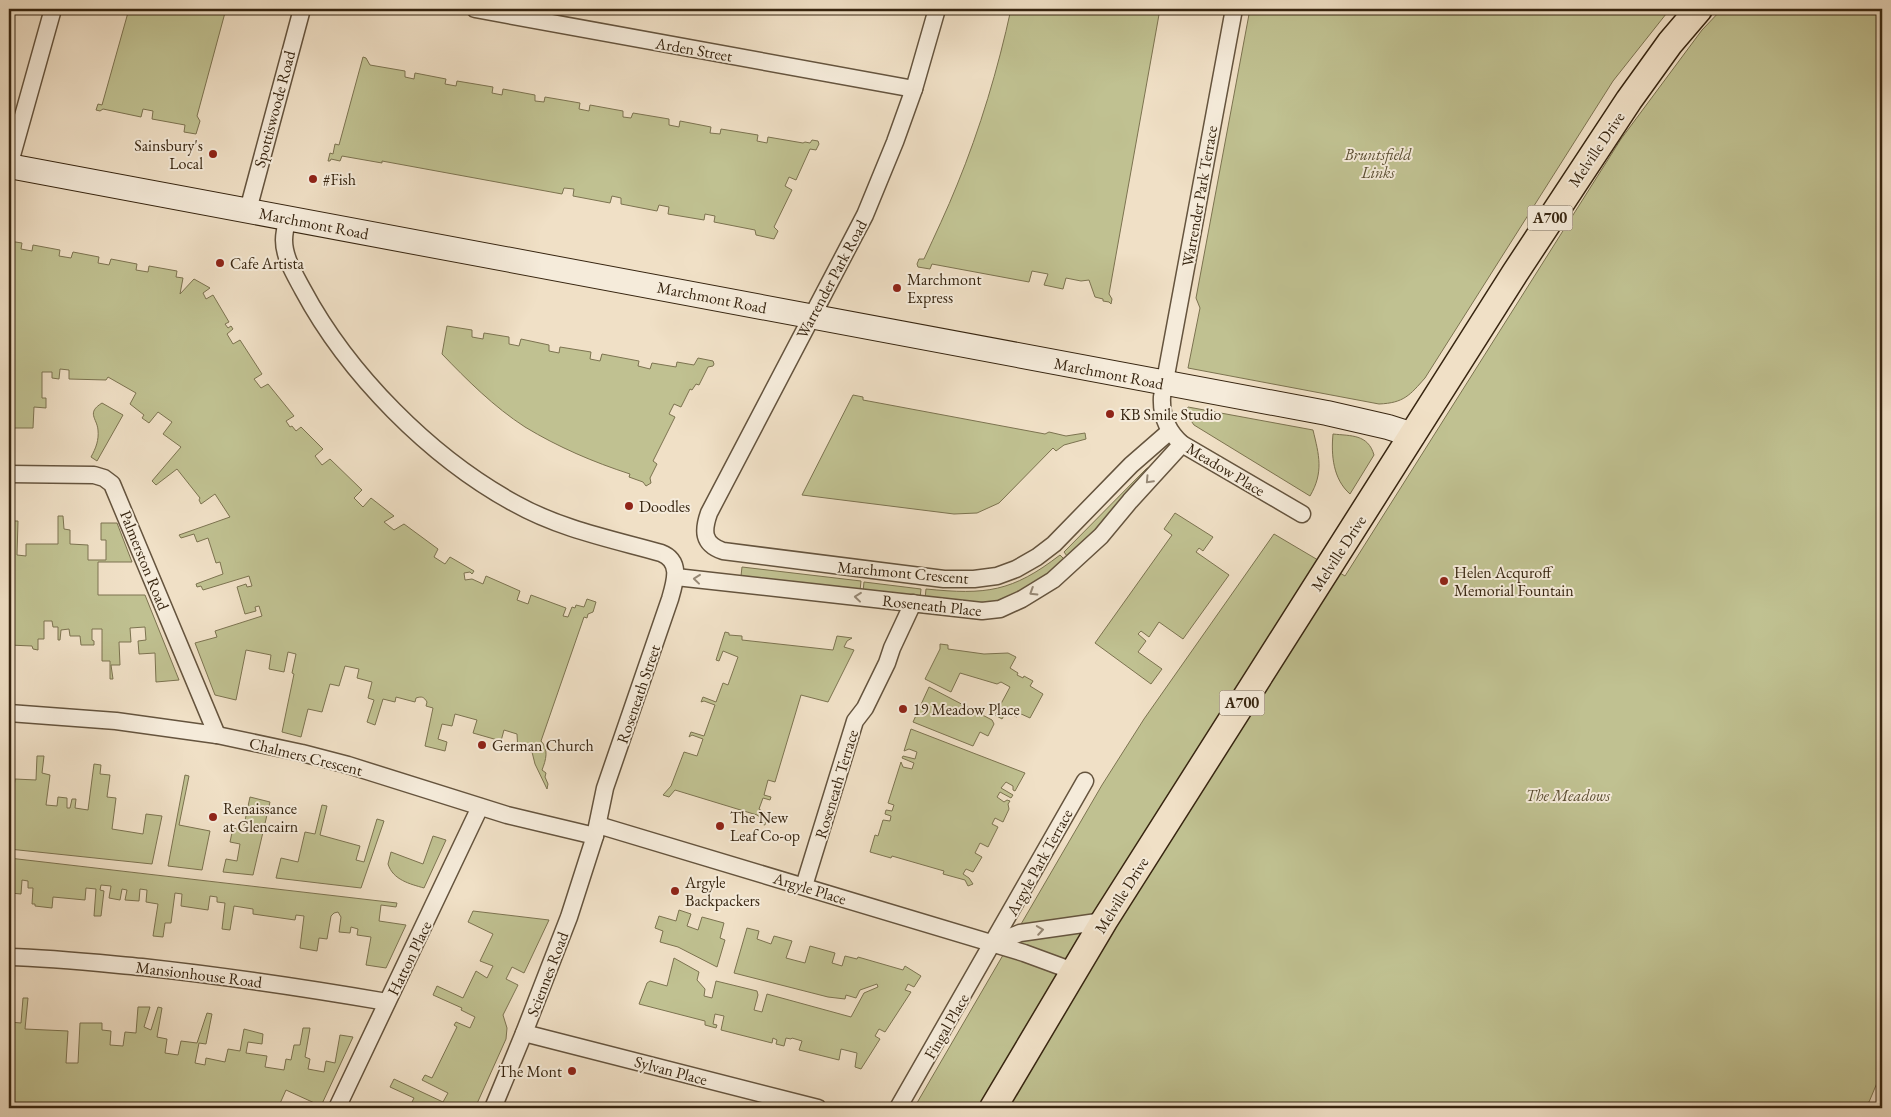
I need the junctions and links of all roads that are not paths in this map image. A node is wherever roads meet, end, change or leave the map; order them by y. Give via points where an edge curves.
1 (53, 9) edge
2 (302, 9) edge
3 (475, 9) edge
4 (937, 9) edge
5 (1234, 9) edge
6 (1699, 9) edge
7 (914, 88) junction
8 (9, 166) edge
9 (248, 210) junction
10 (288, 218) junction
11 (811, 316) junction
12 (1165, 383) junction
13 (1170, 431) junction
14 (1413, 436) junction
15 (1182, 444) junction
16 (9, 474) edge
17 (1302, 514) dead end
18 (707, 539) joint
19 (676, 577) junction
20 (913, 603) junction
21 (9, 712) edge
22 (217, 734) junction
23 (1085, 781) dead end
24 (480, 806) junction
25 (597, 830) junction
26 (804, 886) junction
27 (1104, 921) junction
28 (994, 944) junction
29 (9, 956) edge
30 (1074, 971) junction
31 (387, 1002) junction
32 (524, 1033) junction
33 (337, 1108) edge
34 (493, 1108) edge
35 (818, 1108) edge
36 (898, 1108) edge
37 (993, 1108) edge

1 - 8 street
2 - 9 street, Spottiswoode Road
3 - 7 street, Arden Street
4 - 7 street, Warrender Park Road
5 - 12 street, Warrender Park Terrace
6 - 14 main road, Melville Drive / A700 via 1670,43 1590,158
7 - 11 street, Warrender Park Road via 865,215
8 - 9 street, Marchmont Road
9 - 10 street, Marchmont Road
10 - 11 street, Marchmont Road
10 - 19 street via 285,247 309,302 360,373 422,437 469,474 530,512 589,534 667,555 673,561
11 - 12 street, Marchmont Road
11 - 18 street, Warrender Park Road via 709,513 704,526
12 - 13 street, Meadow Place via 1162,406
12 - 14 street, Marchmont Road via 1388,426
13 - 15 street, Meadow Place
13 - 18 street, Marchmont Crescent via 1054,544 1016,569 997,576 944,579 864,569 723,551 713,547
14 - 27 main road, Melville Drive / A700
15 - 17 street, Meadow Place
15 -> 20 street, Roseneath Place via 1096,542 1053,580 1022,600 991,610
16 - 22 street, Palmerston Road via 94,475 112,484
20 -> 19 street, Roseneath Place
19 - 25 street, Roseneath Street via 605,788
20 - 26 street, Roseneath Terrace via 865,708 855,720
21 - 22 street, Chalmers Crescent
22 - 24 street, Chalmers Crescent via 348,765
23 - 28 street, Argyle Park Terrace
24 - 25 street, Chalmers Crescent via 514,817
24 - 31 street, Hatton Place
25 - 26 street, Argyle Place
25 - 32 street, Sciennes Road via 569,917
26 - 28 street, Argyle Place
28 -> 27 street via 1020,933
27 - 30 main road, Melville Drive / A700
28 - 30 street, Argyle Place
28 - 36 street, Fingal Place
29 - 31 street, Mansionhouse Road via 285,984
30 - 37 main road, Melville Drive / A700
31 - 33 street, Hatton Place
32 - 34 street, Sciennes Road
32 - 35 street, Sylvan Place

